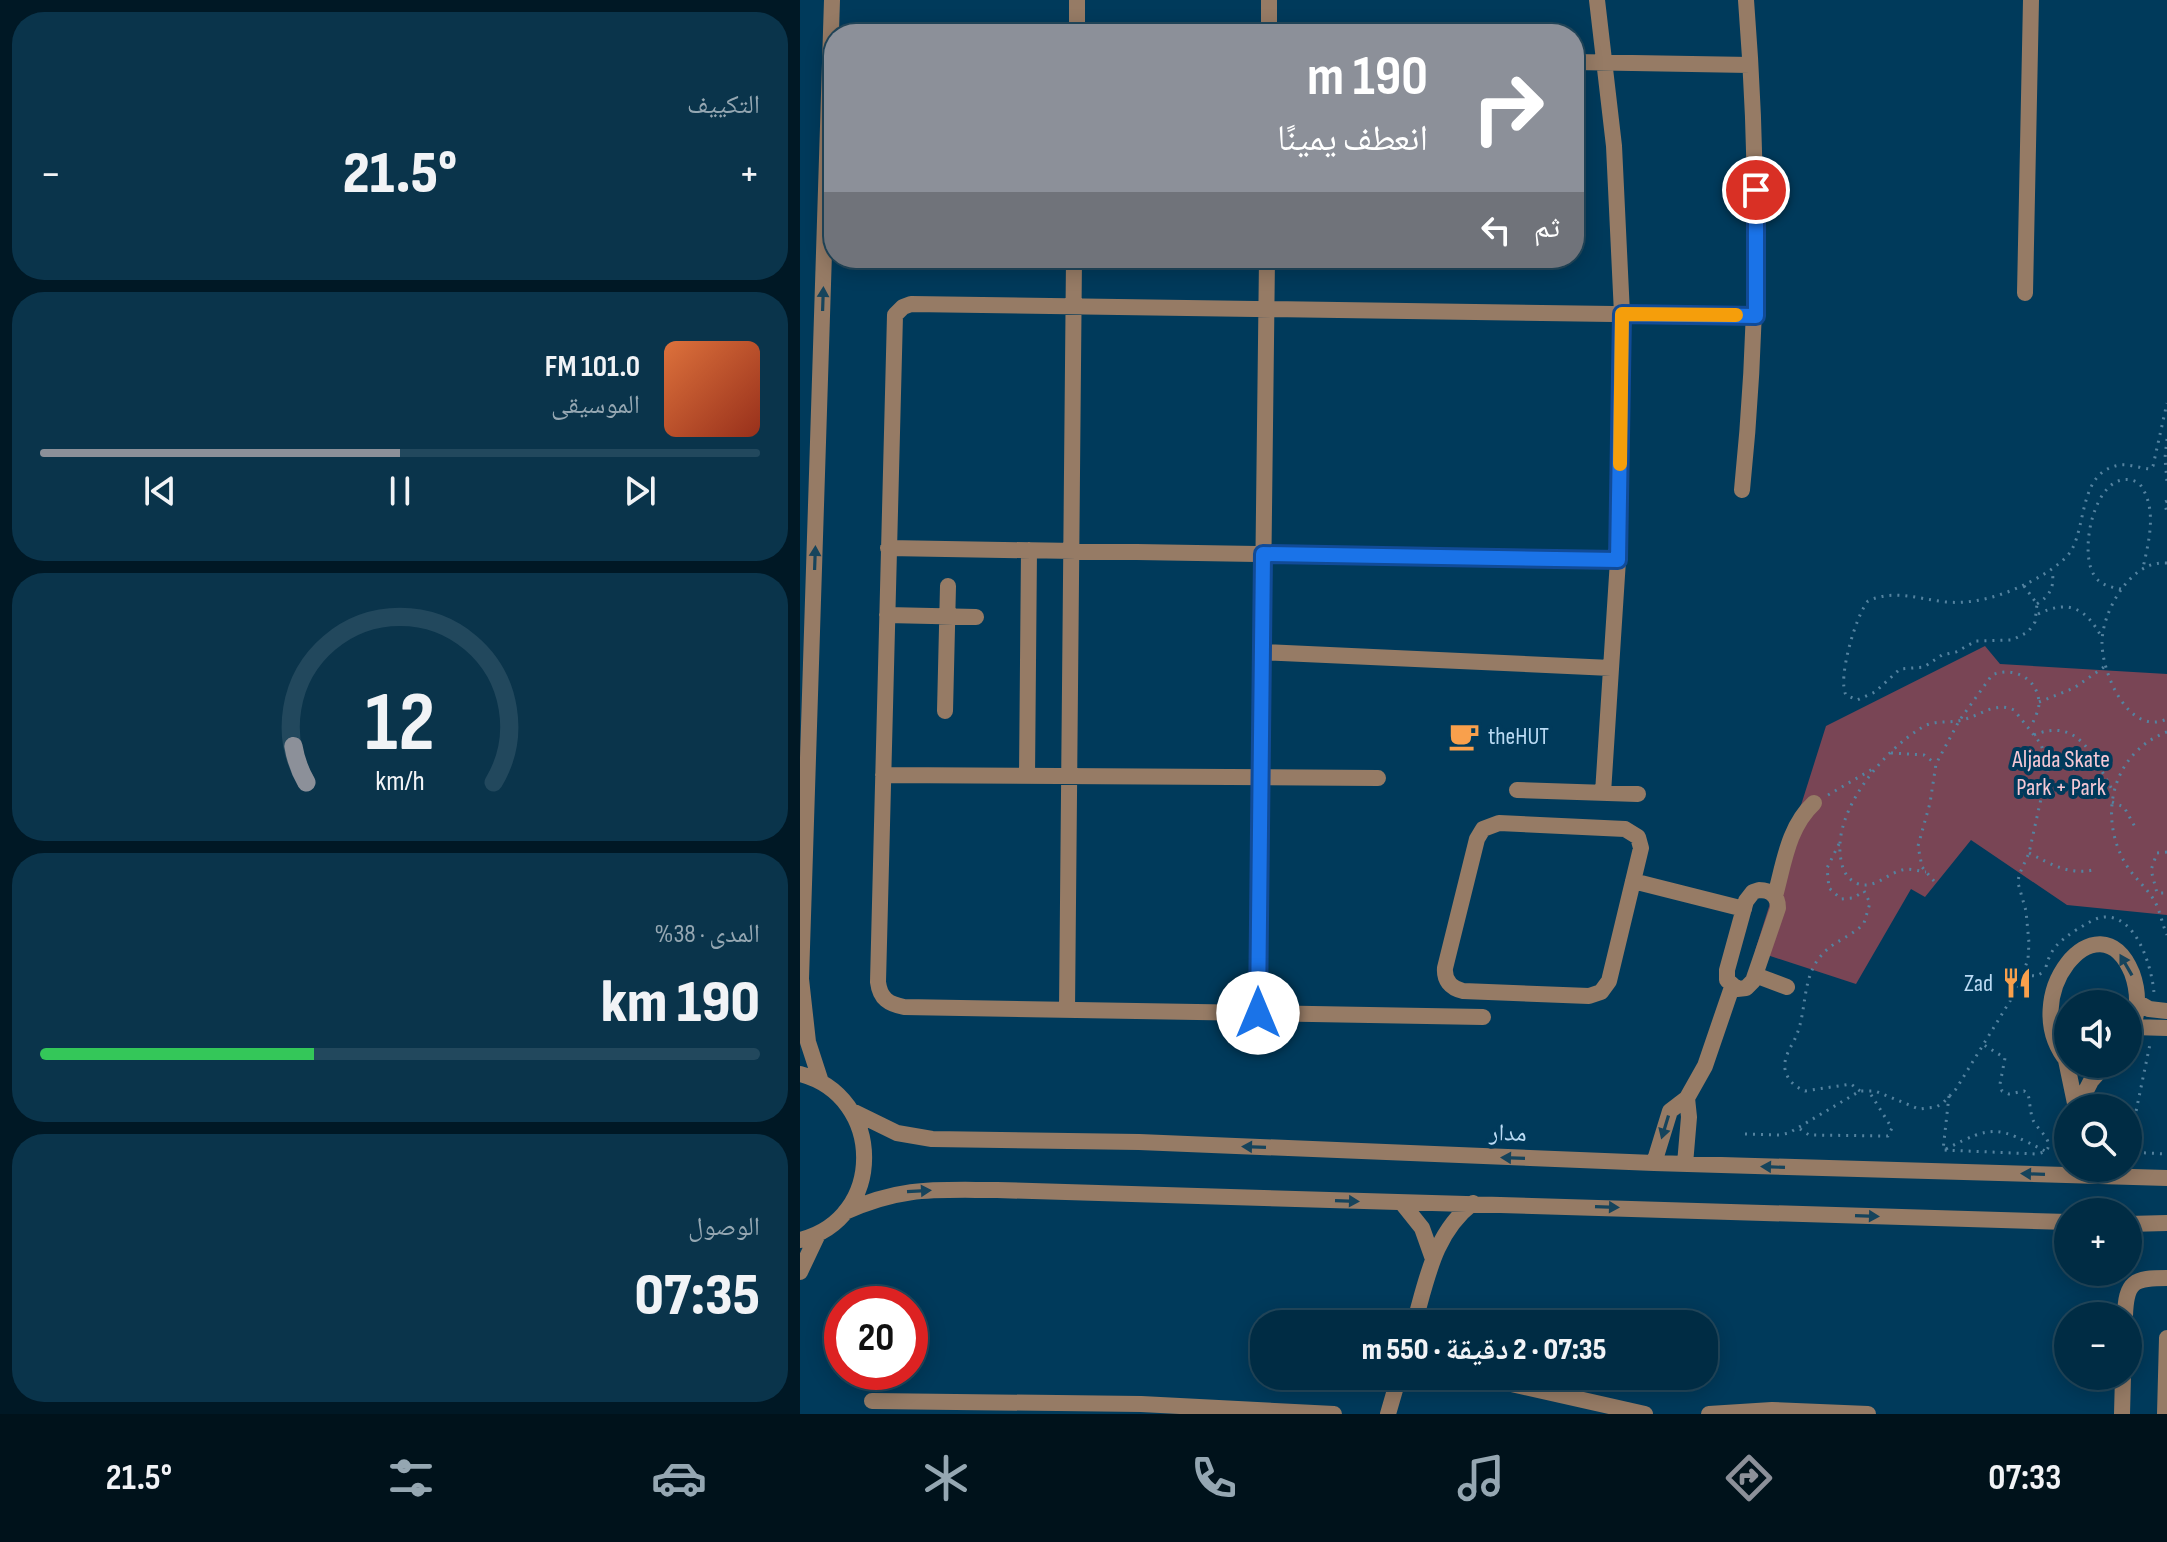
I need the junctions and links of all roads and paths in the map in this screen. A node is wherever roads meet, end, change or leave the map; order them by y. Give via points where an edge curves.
1 (832, 0) edge
2 (1077, 0) edge
3 (1269, 0) edge
4 (1597, 0) edge
5 (1746, 0) edge
6 (2031, 0) edge
7 (831, 24) edge
8 (1077, 24) edge
9 (1269, 24) edge
10 (1584, 62) edge
11 (1604, 63) junction
12 (1750, 65) junction
13 (824, 253) edge
14 (1074, 268) edge
15 (1267, 268) edge
16 (2025, 293) dead end
17 (1074, 306) junction
18 (1266, 309) junction
19 (1622, 314) junction
20 (1756, 316) junction
21 (2167, 403) edge
22 (2167, 439) edge
23 (2167, 482) edge
24 (1742, 490) dead end
25 (2167, 501) edge
26 (2167, 514) edge
27 (888, 548) junction
28 (1029, 550) junction
29 (1072, 551) junction
30 (1263, 554) junction
31 (1618, 560) junction
32 (2167, 563) edge
33 (2143, 568) junction
34 (2052, 569) junction
35 (948, 586) dead end
36 (2024, 586) junction
37 (2121, 589) junction
38 (2037, 604) junction
39 (2038, 614) junction
40 (887, 615) junction
41 (947, 616) junction
42 (976, 617) dead end
43 (2102, 639) junction
44 (1262, 652) junction
45 (2104, 667) junction
46 (1611, 668) junction
47 (2039, 702) junction
48 (945, 711) dead end
49 (2167, 719) edge
50 (1959, 721) junction
51 (2030, 729) junction
52 (2167, 732) edge
53 (2034, 735) junction
54 (1890, 752) junction
55 (1936, 764) junction
56 (1878, 766) junction
57 (883, 775) junction
58 (1027, 776) junction
59 (1069, 776) junction
60 (1261, 777) junction
61 (1378, 778) dead end
62 (1517, 790) dead end
63 (2113, 791) junction
64 (1603, 793) junction
65 (1638, 794) dead end
66 (2111, 802) junction
67 (1814, 803) joint
68 (2135, 827) dead end
69 (1839, 844) junction
70 (2167, 852) edge
71 (2029, 853) junction
72 (2093, 870) dead end
73 (1926, 872) junction
74 (1633, 881) junction
75 (1934, 881) dead end
76 (1869, 885) junction
77 (1864, 891) junction
78 (2157, 893) junction
79 (2167, 893) edge
80 (1775, 896) junction
81 (2154, 899) junction
82 (1744, 909) junction
83 (2167, 935) edge
84 (1755, 975) junction
85 (2024, 975) junction
86 (1732, 987) junction
87 (1787, 987) dead end
88 (2056, 990) edge
89 (2135, 990) edge
90 (2054, 995) edge
91 (2142, 1004) edge
92 (1067, 1010) junction
93 (2161, 1010) edge
94 (1258, 1013) junction
95 (1483, 1017) dead end
96 (2160, 1028) edge
97 (2054, 1032) edge
98 (1984, 1045) junction
99 (800, 1074) edge
100 (821, 1082) junction
101 (1868, 1090) junction
102 (1860, 1091) junction
103 (1949, 1096) junction
104 (2142, 1097) edge
105 (1687, 1098) junction
106 (852, 1111) junction
107 (1800, 1129) junction
108 (1745, 1134) dead end
109 (1943, 1150) junction
110 (2045, 1151) junction
111 (2142, 1152) edge
112 (2167, 1154) edge
113 (1654, 1163) junction
114 (1685, 1164) junction
115 (2054, 1172) edge
116 (2142, 1176) edge
117 (2167, 1178) edge
118 (1402, 1203) junction
119 (1473, 1203) junction
120 (845, 1212) junction
121 (2054, 1222) edge
122 (2167, 1223) edge
123 (2142, 1224) edge
124 (818, 1234) junction
125 (800, 1240) edge
126 (1433, 1259) junction
127 (800, 1272) edge
128 (2167, 1278) edge
129 (2125, 1302) edge
130 (1418, 1310) edge
131 (2167, 1338) edge
132 (1395, 1390) edge
133 (1538, 1390) edge
134 (2123, 1390) edge
135 (872, 1401) dead end
136 (1334, 1414) edge
137 (1388, 1414) edge
138 (1645, 1414) edge
139 (1709, 1414) edge
140 (1868, 1414) edge
141 (2122, 1414) edge
142 (2165, 1414) edge

7 -> 1 street
2 - 8 street
3 - 9 street
4 - 11 street
5 - 12 street
6 - 16 street
10 - 11 street
11 - 12 street
11 - 19 street via 1614,146
12 - 20 street
100 -> 13 street via 804,1021 801,979
14 - 17 street
15 - 18 street
17 - 18 street
17 - 27 street via 911,304 897,312
17 - 29 street
18 - 19 street
18 - 30 street
19 - 20 street
19 - 31 street
20 - 24 street
21 - 34 path via 2153,466 2117,466 2101,475 2089,493 2073,548
22 - 23 path
25 - 26 path
27 - 28 street
27 - 40 street
28 - 29 street
28 - 58 street
29 - 30 street
29 - 59 street
30 - 31 street
30 - 44 street
31 - 46 street
32 - 33 path
33 - 37 path
33 - 37 path via 2149,502 2139,483 2125,478 2101,496 2088,544 2093,574 2108,587
34 - 36 path
34 - 38 path via 2052,590
35 - 41 street
36 - 38 path
36 - 39 path via 1963,602 1892,594 1868,601 1858,619 1843,689 1850,698 1867,697 1900,669 1924,667 1976,641 2020,637
37 - 43 path
38 - 39 path
39 - 43 path via 2063,606 2077,609
40 - 41 street
40 - 57 street
41 - 42 street
41 - 48 street
43 - 45 path
44 - 46 street
44 - 60 street
45 - 47 path via 2074,688
45 - 49 path via 2116,694 2134,714 2149,721
46 - 64 street
47 - 50 path via 2028,679 2000,672 1985,683
47 - 51 path
50 - 51 path via 2008,707
50 - 54 path via 1928,724
50 - 55 path
51 - 53 path
52 - 63 path via 2129,759
53 - 63 path via 2055,729 2074,735
53 - 71 path via 2045,751 2048,775
54 - 55 path via 1924,755
54 - 56 path
55 - 73 path via 1918,846
56 - 67 path
56 - 69 path via 1848,812
57 - 58 street
57 - 92 street via 878,982 882,997 904,1007
58 - 59 street
59 - 60 street
59 - 92 street
60 - 61 street
60 - 94 street
62 - 64 street
63 - 66 path
64 - 65 street
66 - 68 path via 2124,807
66 - 81 path via 2121,856
67 - 80 street via 1792,832
69 - 76 path via 1844,872
69 - 77 path via 1827,868 1829,888 1847,900
70 - 78 path via 2157,853 2152,863
71 - 72 path via 2062,870
71 - 85 path via 2018,883 2029,927
73 - 75 path
73 - 76 path via 1903,870
74 - 74 street via 1641,843 1630,830 1488,826 1477,839 1445,968 1447,981 1463,991 1589,996 1601,992 1609,981
74 - 82 street
76 - 77 path
77 - 102 path via 1870,903 1864,923 1833,944 1813,967 1785,1063 1788,1077 1805,1091 1851,1084
78 - 79 path
78 - 81 path
80 - 82 street via 1765,890 1753,892
80 - 84 street via 1778,908
81 - 83 path
82 - 86 street via 1726,975
84 - 86 street via 1746,988
84 - 87 street
85 - 93 path via 2043,972 2055,945 2088,922 2112,918 2132,931 2147,958
85 - 98 path
86 - 105 street via 1705,1066
89 -> 88 street via 2119,952 2098,945 2077,953 2062,971
90 -> 97 street
91 - 93 street
92 - 94 street
94 - 95 street
96 - 104 path
98 - 103 path
98 - 110 path via 2005,1058 2002,1091 2028,1094 2034,1123 2049,1143
99 - 100 street
100 - 106 street
101 - 102 path
101 - 103 path via 1919,1109 1936,1107
101 - 107 path via 1892,1128 1888,1136 1809,1135
102 - 107 path
103 - 109 path
105 -> 113 street via 1670,1111
105 - 114 street
113 -> 106 street, مدار via 932,1139 897,1133
106 - 120 street via 865,1162 859,1189
107 - 108 path via 1779,1135
109 - 110 path
109 - 110 path via 1991,1131
111 - 112 path
113 - 114 street, مدار
115 -> 114 street, مدار
116 - 117 street, مدار
118 - 119 street
120 -> 118 street via 890,1194 926,1190
118 - 126 street via 1422,1228
119 -> 121 street
119 - 126 street via 1444,1233
120 - 124 street
122 - 123 street
124 - 125 street
124 - 127 street
126 - 130 street
128 - 129 street via 2134,1282
131 - 142 street
132 - 137 street
133 - 138 street
134 - 141 street
135 - 136 street via 1141,1404
139 - 140 street

